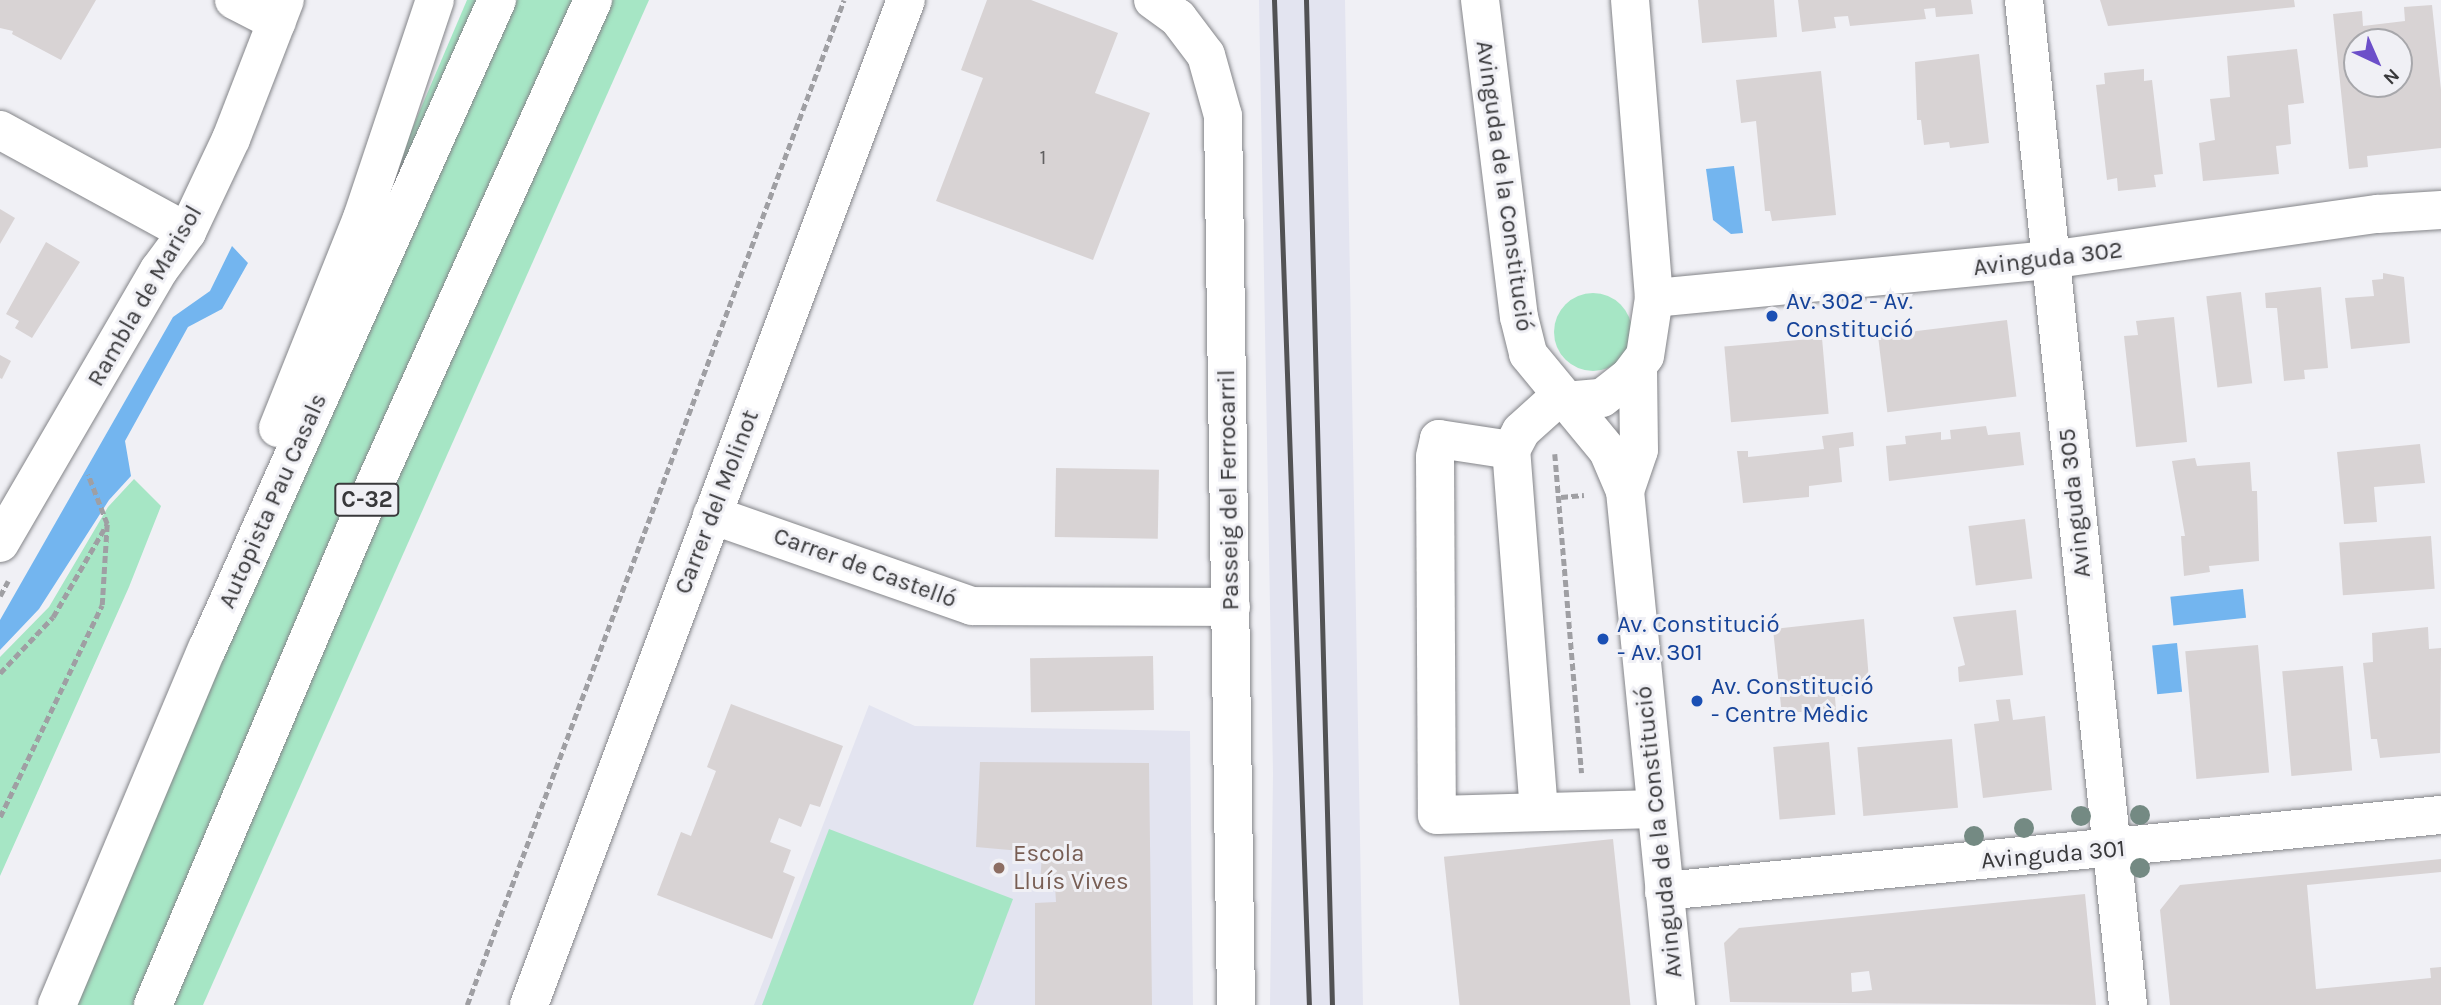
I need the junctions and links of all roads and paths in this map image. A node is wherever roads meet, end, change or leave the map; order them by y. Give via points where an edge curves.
1 (234, 0) edge
2 (435, 0) edge
3 (497, 0) edge
4 (593, 0) edge
5 (844, 0) edge
6 (906, 0) edge
7 (1153, 0) edge
8 (1480, 0) edge
9 (1630, 0) edge
10 (2024, 0) edge
11 (281, 11) edge
12 (0, 130) edge
13 (2441, 210) edge
14 (187, 232) junction
15 (2049, 260) junction
16 (1654, 298) junction
17 (1638, 366) junction
18 (1563, 398) junction
19 (1511, 450) junction
20 (84, 466) dead end
21 (1625, 491) junction
22 (1561, 497) dead end
23 (712, 515) junction
24 (107, 524) junction
25 (0, 543) edge
26 (1231, 607) junction
27 (0, 673) edge
28 (1655, 809) junction
29 (1601, 810) junction
30 (1539, 813) junction
31 (2441, 815) edge
32 (0, 817) edge
33 (2112, 850) junction
34 (110, 877) junction
35 (1664, 891) junction
36 (57, 1005) edge
37 (153, 1005) edge
38 (467, 1005) edge
39 (528, 1005) edge
40 (1236, 1005) edge
41 (1676, 1005) edge
42 (2127, 1005) edge

1 - 11 main road
2 - 34 main road via 362,218 178,678
3 - 34 main road, Autopista Pau Casals
4 - 37 main road, C-32 via 365,506
5 - 38 path
6 - 23 main road, Carrer del Molinot
7 - 26 main road, Passeig del Ferrocarril via 1178,18 1206,55 1223,116
8 - 18 main road, Avinguda de la Constitució via 1519,317 1528,354
9 - 16 main road, Avinguda de la Constitució
10 - 15 main road, Avinguda 305
11 - 14 main road, Rambla de Marisol via 231,139
12 - 14 main road
13 - 15 main road, Avinguda 302 via 2378,214
14 - 25 main road, Rambla de Marisol via 159,270
15 - 16 main road, Avinguda 302
15 - 33 main road, Avinguda 305
16 - 17 main road, Avinguda de la Constitució via 1644,356
17 - 18 main road via 1602,398
17 - 21 main road, Avinguda de la Constitució via 1639,450
18 - 19 main road via 1521,431
18 - 21 main road, Avinguda de la Constitució via 1608,451
19 - 30 main road
19 - 30 main road via 1439,439 1435,457 1437,815
20 - 24 path
21 - 28 main road, Avinguda de la Constitució
22 - 29 path via 1583,793
23 - 26 main road, Carrer de Castelló via 972,606
23 - 39 main road, Carrer del Molinot
24 - 27 path via 53,617
24 - 32 path via 102,605
26 - 40 main road, Passeig del Ferrocarril
28 - 29 main road
28 - 35 main road, Avinguda de la Constitució
29 - 30 main road
31 - 33 main road, Avinguda 301
33 - 35 main road, Avinguda 301
33 - 42 main road, Avinguda 305
34 - 36 main road, Autopista Pau Casals
35 - 41 main road, Avinguda de la Constitució

